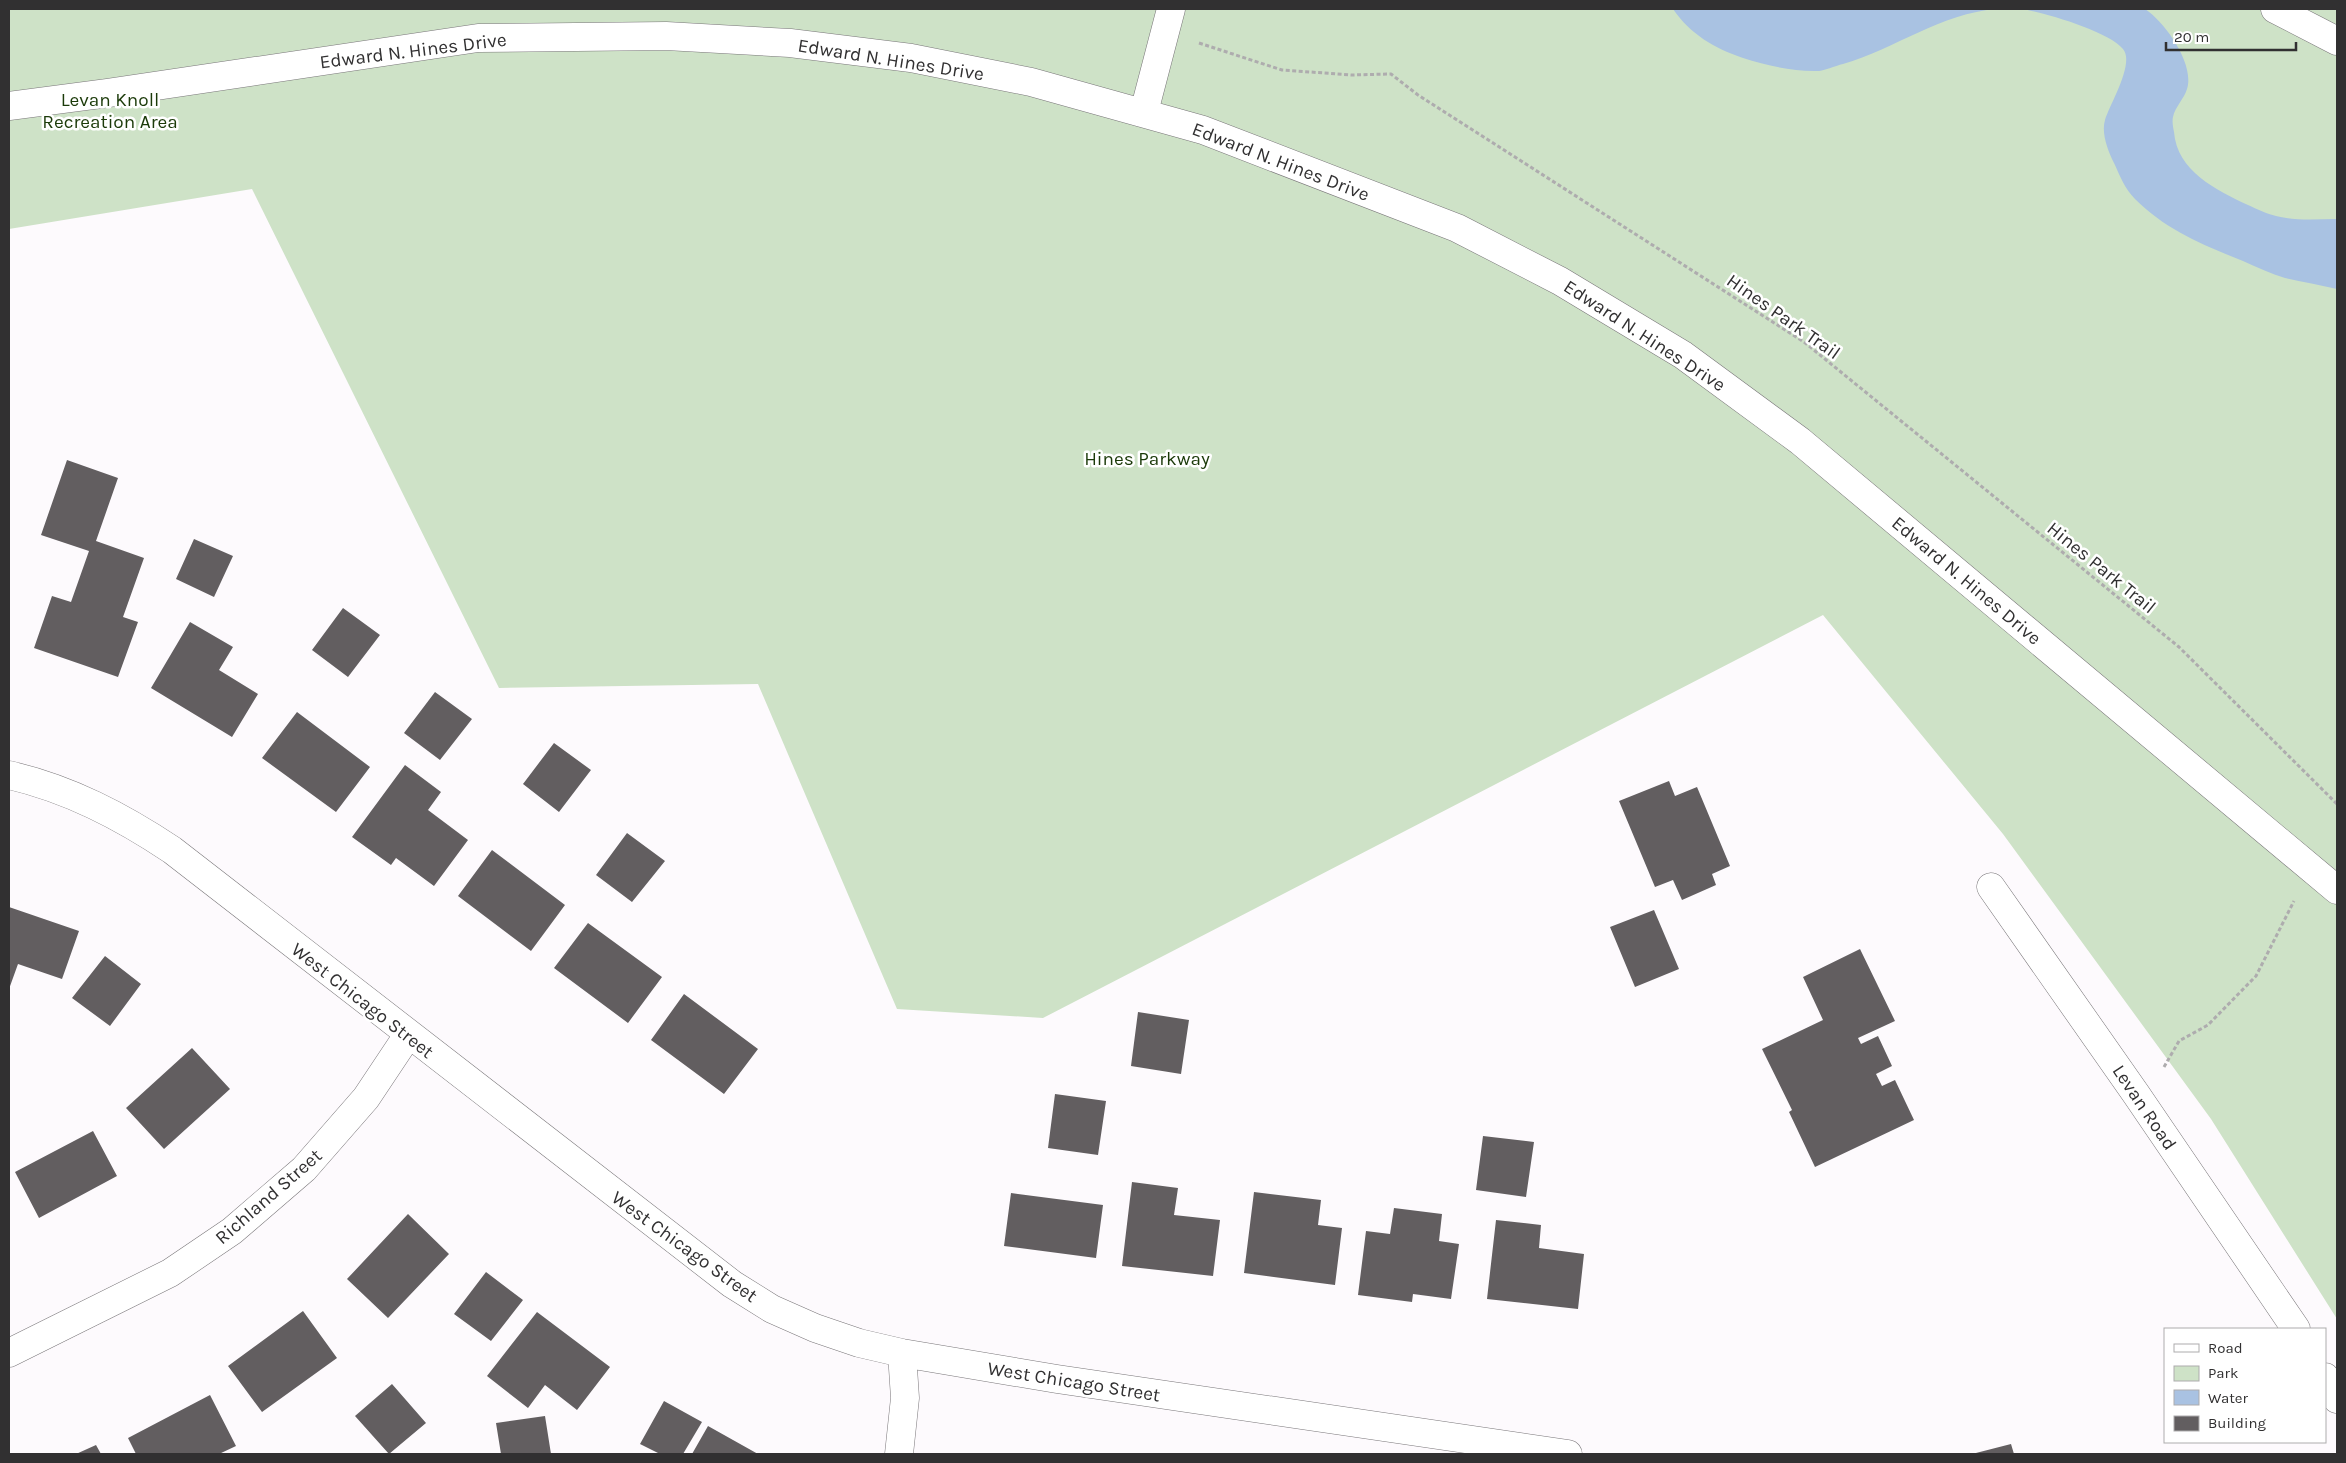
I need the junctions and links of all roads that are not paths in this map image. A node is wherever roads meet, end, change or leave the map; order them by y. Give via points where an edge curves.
1 (2275, 9) edge
2 (1169, 18) edge
3 (2337, 41) edge
4 (9, 106) edge
5 (1144, 112) junction
6 (9, 775) edge
7 (1991, 887) dead end
8 (2337, 890) edge
9 (408, 1036) junction
10 (2295, 1328) edge
11 (9, 1353) edge
12 (902, 1353) junction
13 (2326, 1379) edge
14 (2337, 1399) edge
15 (899, 1454) edge
16 (1568, 1454) edge

1 - 3 street
2 - 5 street
4 - 5 street, Edward N. Hines Drive via 478,38 666,36 790,43 911,58 1031,82
5 - 8 street, Edward N. Hines Drive via 1203,130 1457,228 1560,280 1684,355 1800,441
6 - 9 street, West Chicago Street via 38,782 94,804 134,825 172,850
7 - 10 street, Levan Road
9 - 11 street, Richland Street via 366,1098 304,1169 232,1231 170,1274
9 - 12 street, West Chicago Street via 732,1284 772,1309 815,1328
12 - 15 street via 905,1398
12 - 16 street, West Chicago Street via 1056,1379
13 - 14 street

